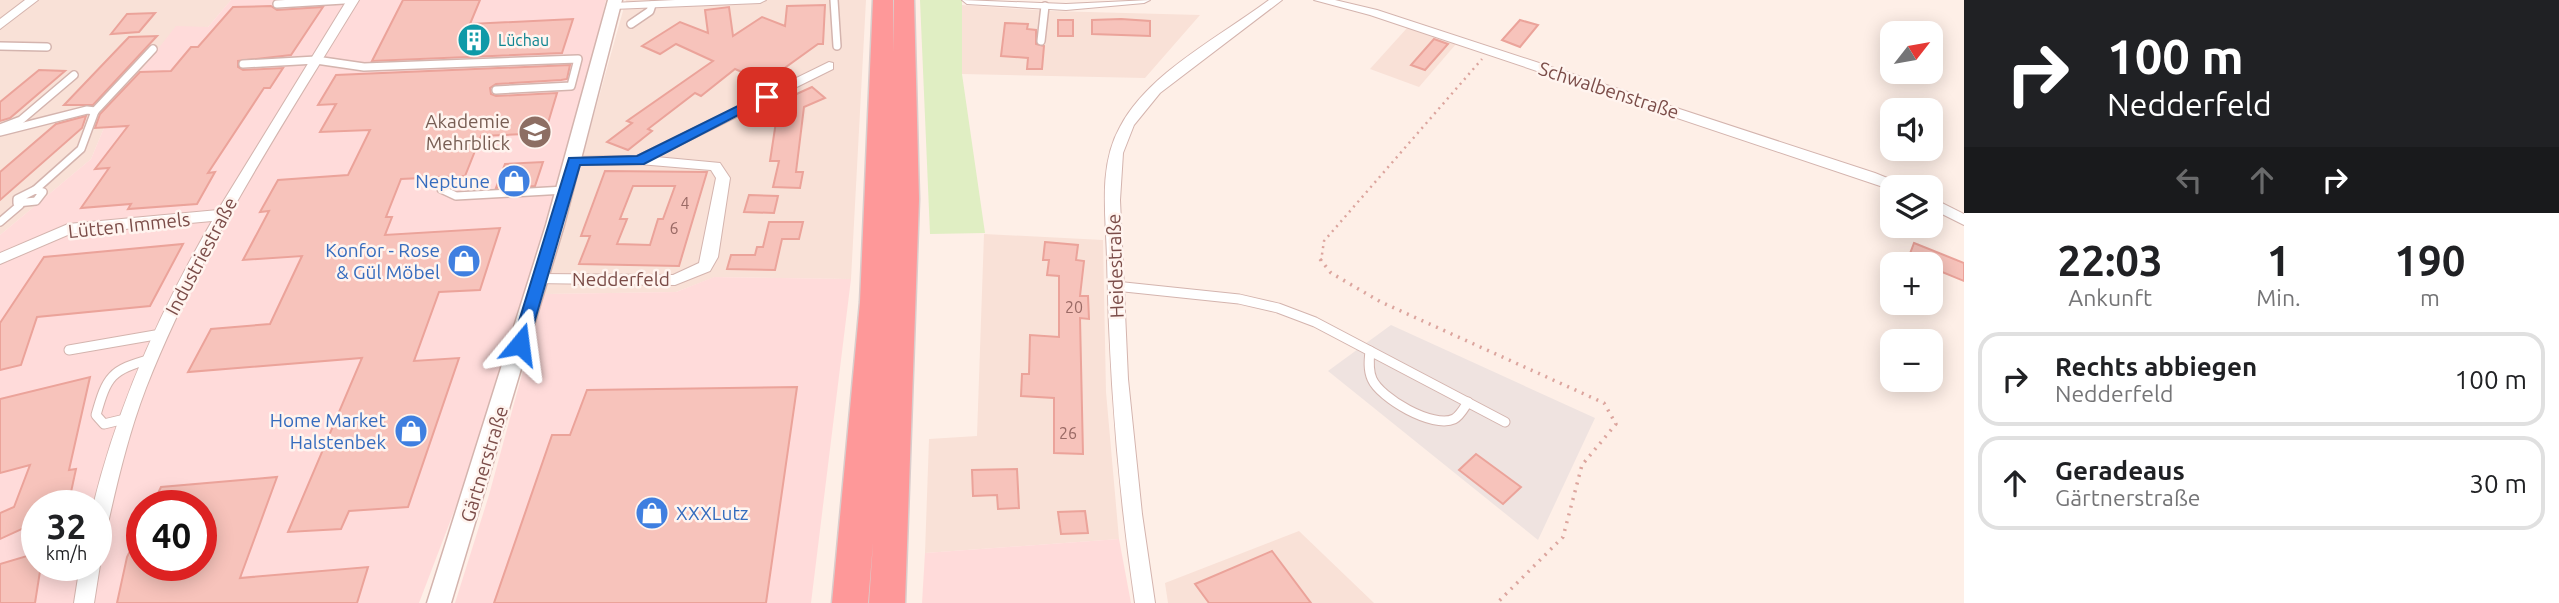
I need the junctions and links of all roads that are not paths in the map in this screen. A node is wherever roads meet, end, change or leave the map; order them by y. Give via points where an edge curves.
1 (32, 0) edge
2 (344, 0) edge
3 (353, 0) edge
4 (760, 0) edge
5 (834, 0) edge
6 (883, 0) edge
7 (904, 0) edge
8 (1144, 0) edge
9 (1276, 0) edge
10 (1320, 0) edge
11 (967, 1) edge
12 (678, 2) edge
13 (614, 3) edge
14 (277, 4) dead end
15 (1036, 4) edge
16 (652, 5) junction
17 (6, 18) edge
18 (631, 24) dead end
19 (0, 25) edge
20 (1041, 41) dead end
21 (837, 46) dead end
22 (0, 47) edge
23 (47, 47) dead end
24 (153, 49) dead end
25 (578, 59) junction
26 (600, 59) junction
27 (316, 60) junction
28 (243, 64) dead end
29 (829, 66) dead end
30 (74, 75) dead end
31 (593, 84) junction
32 (571, 86) junction
33 (496, 89) dead end
34 (94, 111) junction
35 (0, 130) edge
36 (639, 160) junction
37 (574, 161) junction
38 (1880, 181) edge
39 (441, 189) dead end
40 (35, 190) junction
41 (565, 190) junction
42 (19, 205) junction
43 (1943, 209) edge
44 (221, 215) junction
45 (1964, 220) edge
46 (0, 222) edge
47 (0, 259) edge
48 (538, 279) junction
49 (1115, 286) junction
50 (161, 334) junction
51 (69, 349) dead end
52 (1370, 351) junction
53 (151, 359) junction
54 (1468, 402) junction
55 (125, 419) junction
56 (1505, 422) dead end
57 (107, 490) edge
58 (87, 581) edge
59 (84, 603) edge
60 (439, 603) edge
61 (850, 603) edge
62 (887, 603) edge
63 (1145, 603) edge

1 - 17 street
2 - 14 lane
3 - 27 street, Industriestraße
4 - 12 street
5 - 21 lane
6 - 61 highway via 874,303
7 - 62 highway via 906,213
8 - 15 street via 1088,7
9 - 49 street, Heidestraße via 1152,94 1127,125 1116,156
10 - 38 street, Schwalbenstraße via 1373,12
11 - 15 street
12 - 16 street
13 - 16 street
13 - 26 street, Gärtnerstraße
15 - 20 lane
16 - 18 lane
17 - 19 street
22 - 23 lane
24 - 34 lane
25 - 26 lane
25 - 27 lane via 364,67
25 - 32 lane
26 - 31 street, Gärtnerstraße
27 - 28 lane
27 - 44 street, Industriestraße
29 - 36 street
30 - 35 lane via 21,120
31 - 32 lane
31 - 37 street, Gärtnerstraße
32 - 33 lane
34 - 35 lane
34 - 40 lane via 81,149
36 - 37 street, Nedderfeld
36 - 48 street, Nedderfeld via 705,164 721,172 705,267 675,280
37 - 41 street, Gärtnerstraße
39 - 41 lane via 456,197
40 - 42 lane via 19,197
40 - 42 lane via 43,192 39,199
41 - 48 street, Gärtnerstraße
42 - 46 lane
43 - 45 street
44 - 47 street, Lütten Immels via 68,229
44 - 50 street, Industriestraße
48 - 60 street, Gärtnerstraße
49 - 52 lane via 1239,299 1278,308
49 - 63 street, Heidestraße via 1128,484
50 - 51 lane
50 - 53 street, Industriestraße
52 - 54 lane
52 - 54 lane via 1374,382 1384,394 1422,416 1446,422 1455,419
53 - 55 street, Industriestraße
53 - 55 lane via 108,375 96,415 104,424
54 - 56 lane
55 - 57 street, Industriestraße
58 - 59 street

